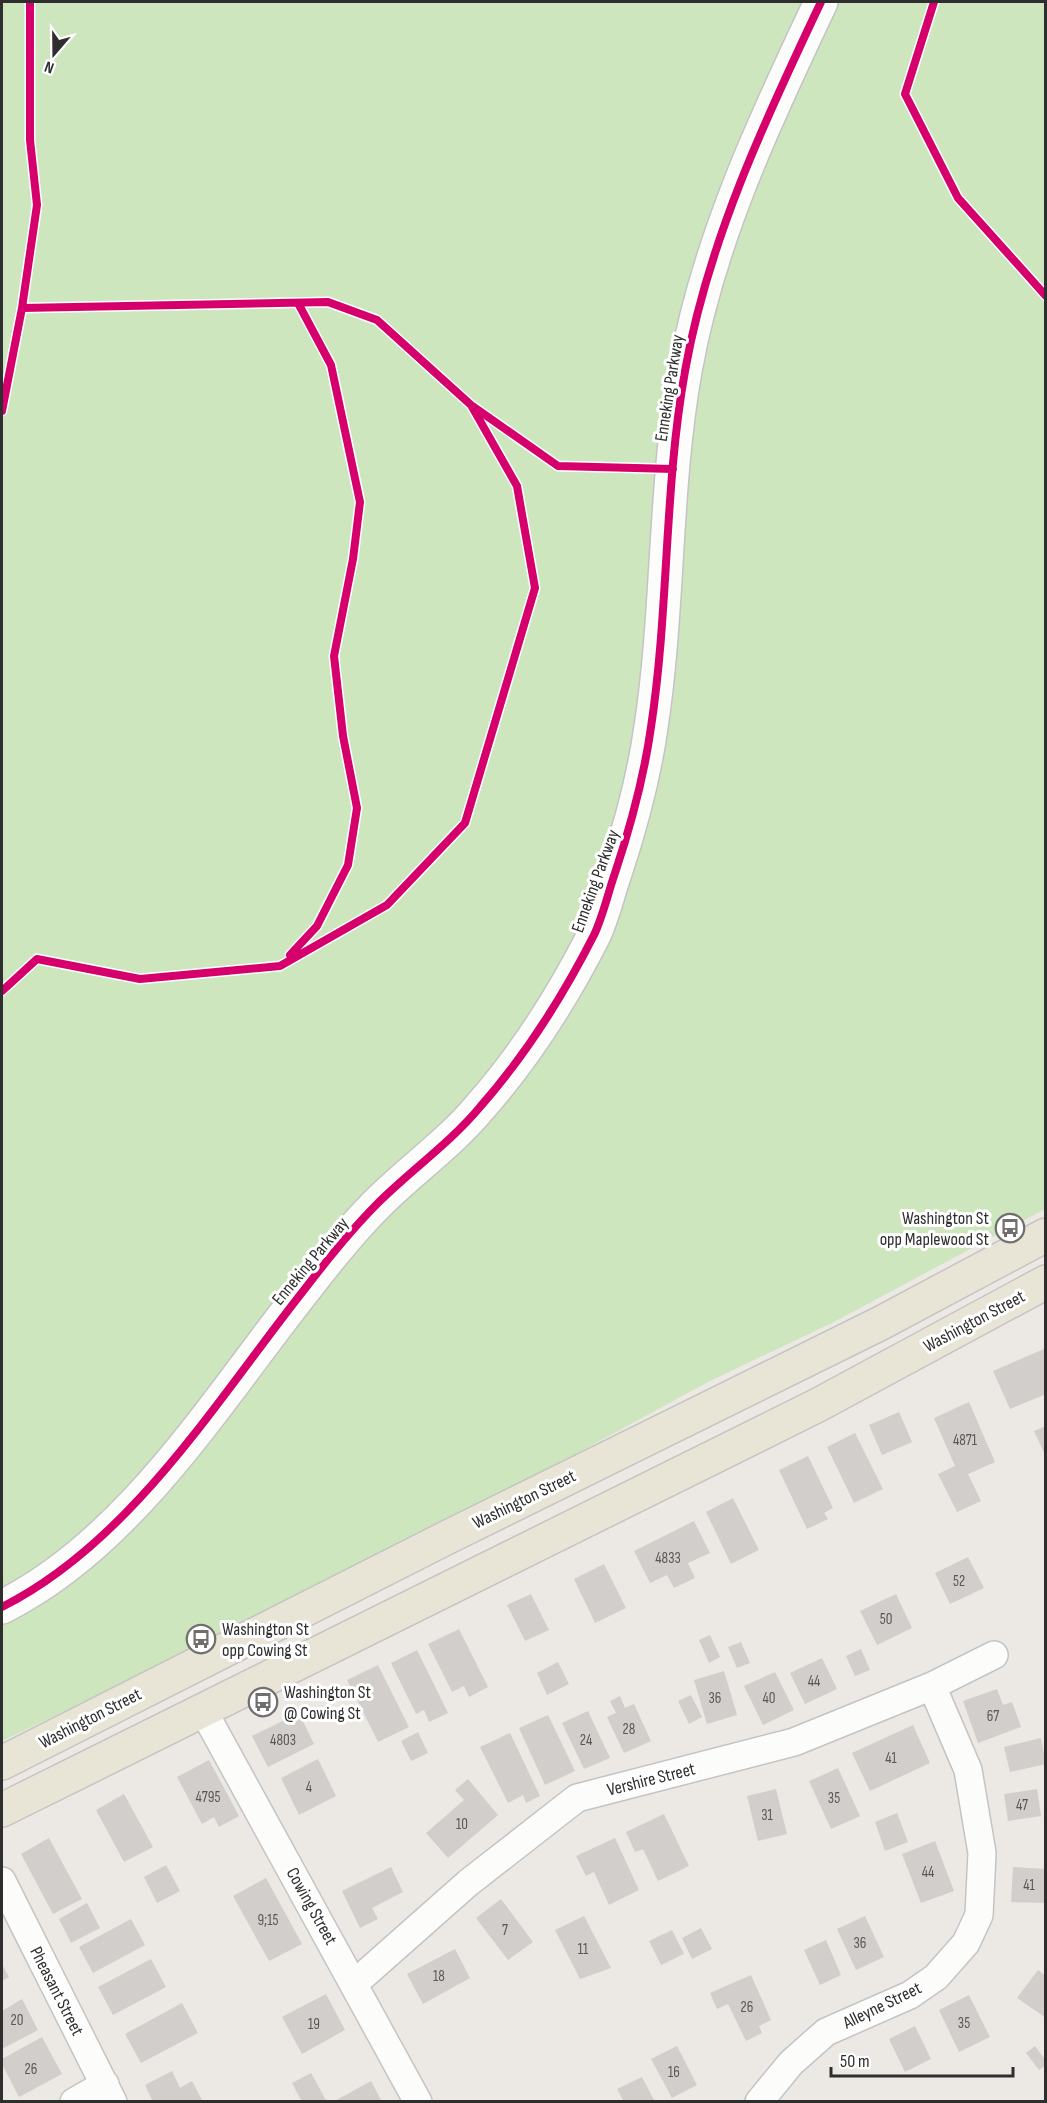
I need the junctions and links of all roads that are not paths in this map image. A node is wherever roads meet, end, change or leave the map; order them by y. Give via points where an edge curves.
1 (821, 2) edge
2 (1046, 1235) edge
3 (1046, 1282) edge
4 (2, 1607) edge
5 (994, 1656) dead end
6 (932, 1686) junction
7 (204, 1712) junction
8 (2, 1763) edge
9 (2, 1810) edge
10 (2, 1881) edge
11 (355, 1983) junction
12 (109, 2093) edge
13 (74, 2102) edge
14 (418, 2102) edge
15 (759, 2102) edge

1 - 4 main road, Enneking Parkway via 770,110 701,293 684,373 674,457 652,725 633,821 595,932 535,1037 478,1110 375,1206 306,1286 192,1437 129,1508 59,1573
2 - 8 main road, Washington Street via 881,1323
3 - 7 main road, Washington Street via 818,1405 545,1538
5 - 6 street, Vershire Street
6 - 11 street, Vershire Street via 794,1742 577,1798 468,1883
6 - 15 street, Alleyne Street via 968,1770 982,1853 979,1915 966,1943 936,1977 910,1995 826,2031 791,2063
7 - 9 main road, Washington Street
7 - 11 street, Cowing Street
10 - 12 street, Pheasant Street
11 - 14 street, Cowing Street
12 - 13 street

